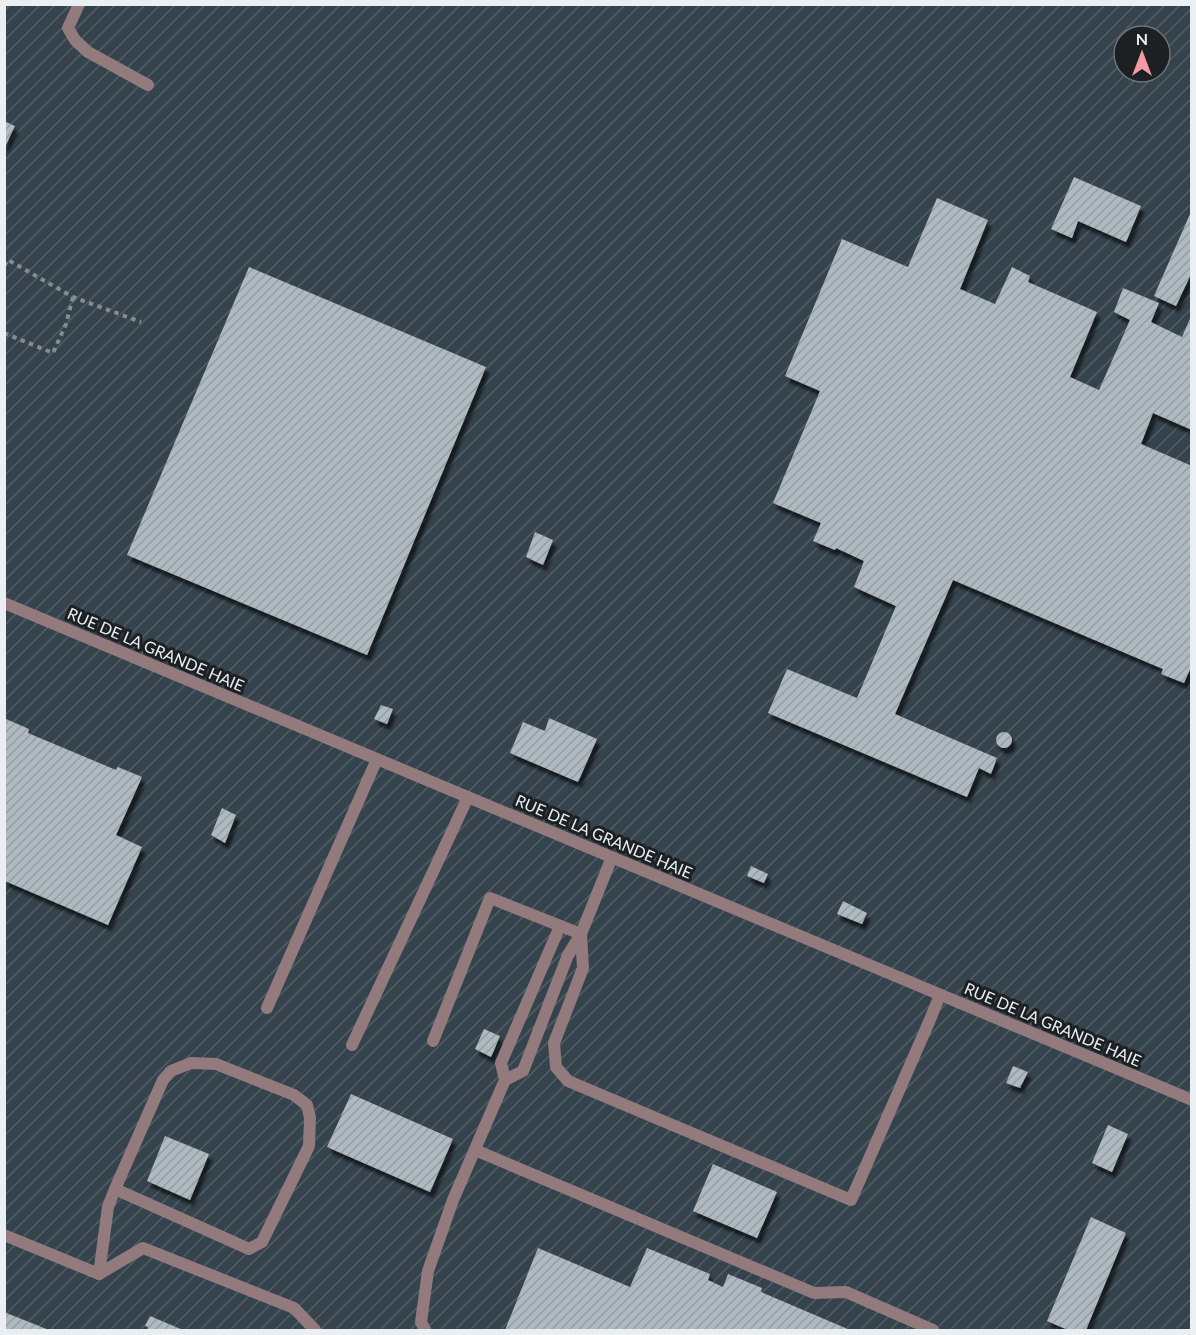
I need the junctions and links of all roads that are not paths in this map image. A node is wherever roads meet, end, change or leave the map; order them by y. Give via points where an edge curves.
1 (79, 4) edge
2 (148, 85) dead end
3 (4, 603) edge
4 (377, 759) junction
5 (468, 797) junction
6 (612, 857) junction
7 (560, 926) junction
8 (581, 934) junction
9 (940, 995) junction
10 (267, 1008) dead end
11 (433, 1041) dead end
12 (352, 1045) dead end
13 (505, 1080) junction
14 (1191, 1100) edge
15 (475, 1150) junction
16 (115, 1189) junction
17 (4, 1235) edge
18 (99, 1274) junction
19 (315, 1330) edge
20 (425, 1330) edge
21 (933, 1330) edge

1 - 2 street via 68,28 75,40 88,52
3 - 4 street, RUE DE LA GRANDE HAIE
4 - 5 street, RUE DE LA GRANDE HAIE
4 - 10 street
5 - 6 street, RUE DE LA GRANDE HAIE
5 - 12 street
6 - 8 street
6 - 9 street, RUE DE LA GRANDE HAIE
7 - 8 street
7 - 11 street via 490,898
7 - 13 street via 501,1063
8 - 9 street via 583,968 554,1043 556,1067 568,1081 851,1200
8 - 13 street via 568,955 523,1071
9 - 14 street, RUE DE LA GRANDE HAIE
13 - 15 street
15 - 20 street via 428,1271 421,1322
15 - 21 street via 814,1293 846,1292
16 - 16 street via 249,1249 262,1242 309,1146 307,1105 294,1095 216,1064 191,1063 171,1071 163,1080
16 - 18 street via 108,1207
17 - 18 street
18 - 19 street via 143,1248 294,1308

